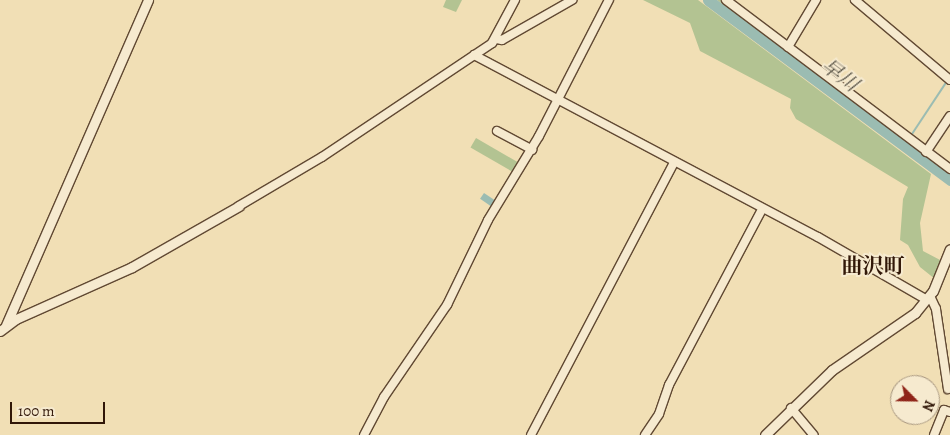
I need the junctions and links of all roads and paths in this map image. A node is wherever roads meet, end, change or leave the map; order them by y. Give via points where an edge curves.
1 (148, 0) edge
2 (515, 0) edge
3 (572, 0) edge
4 (609, 0) edge
5 (726, 0) edge
6 (816, 0) edge
7 (855, 0) edge
8 (496, 39) junction
9 (788, 47) junction
10 (474, 55) junction
11 (950, 80) edge
12 (557, 100) junction
13 (950, 116) edge
14 (497, 131) dead end
15 (532, 150) junction
16 (926, 152) junction
17 (674, 163) junction
18 (950, 169) edge
19 (239, 206) joint
20 (762, 209) junction
21 (950, 249) edge
22 (929, 298) junction
23 (3, 328) edge
24 (948, 389) dead end
25 (791, 408) junction
26 (950, 412) edge
27 (364, 435) edge
28 (531, 435) edge
29 (645, 435) edge
30 (765, 435) edge
31 (814, 435) edge
32 (934, 435) edge

1 - 23 street
2 - 8 street
3 - 8 street via 502,40
4 - 12 street
5 - 9 street
6 - 9 street
7 - 11 street
8 - 10 street
9 - 16 street
10 - 12 street
10 - 19 street via 322,157
12 - 15 street
12 - 17 street
13 - 16 street
14 - 15 street
15 - 27 street via 488,220 447,305 384,397
16 - 18 street
17 - 20 street
17 - 28 street
19 - 23 street via 132,267
20 - 22 street
20 - 29 street via 669,385 660,414
21 - 22 street
22 - 24 street via 938,318
22 - 25 street via 907,320 832,370
25 - 30 street
25 - 31 street
26 - 32 street via 944,410

